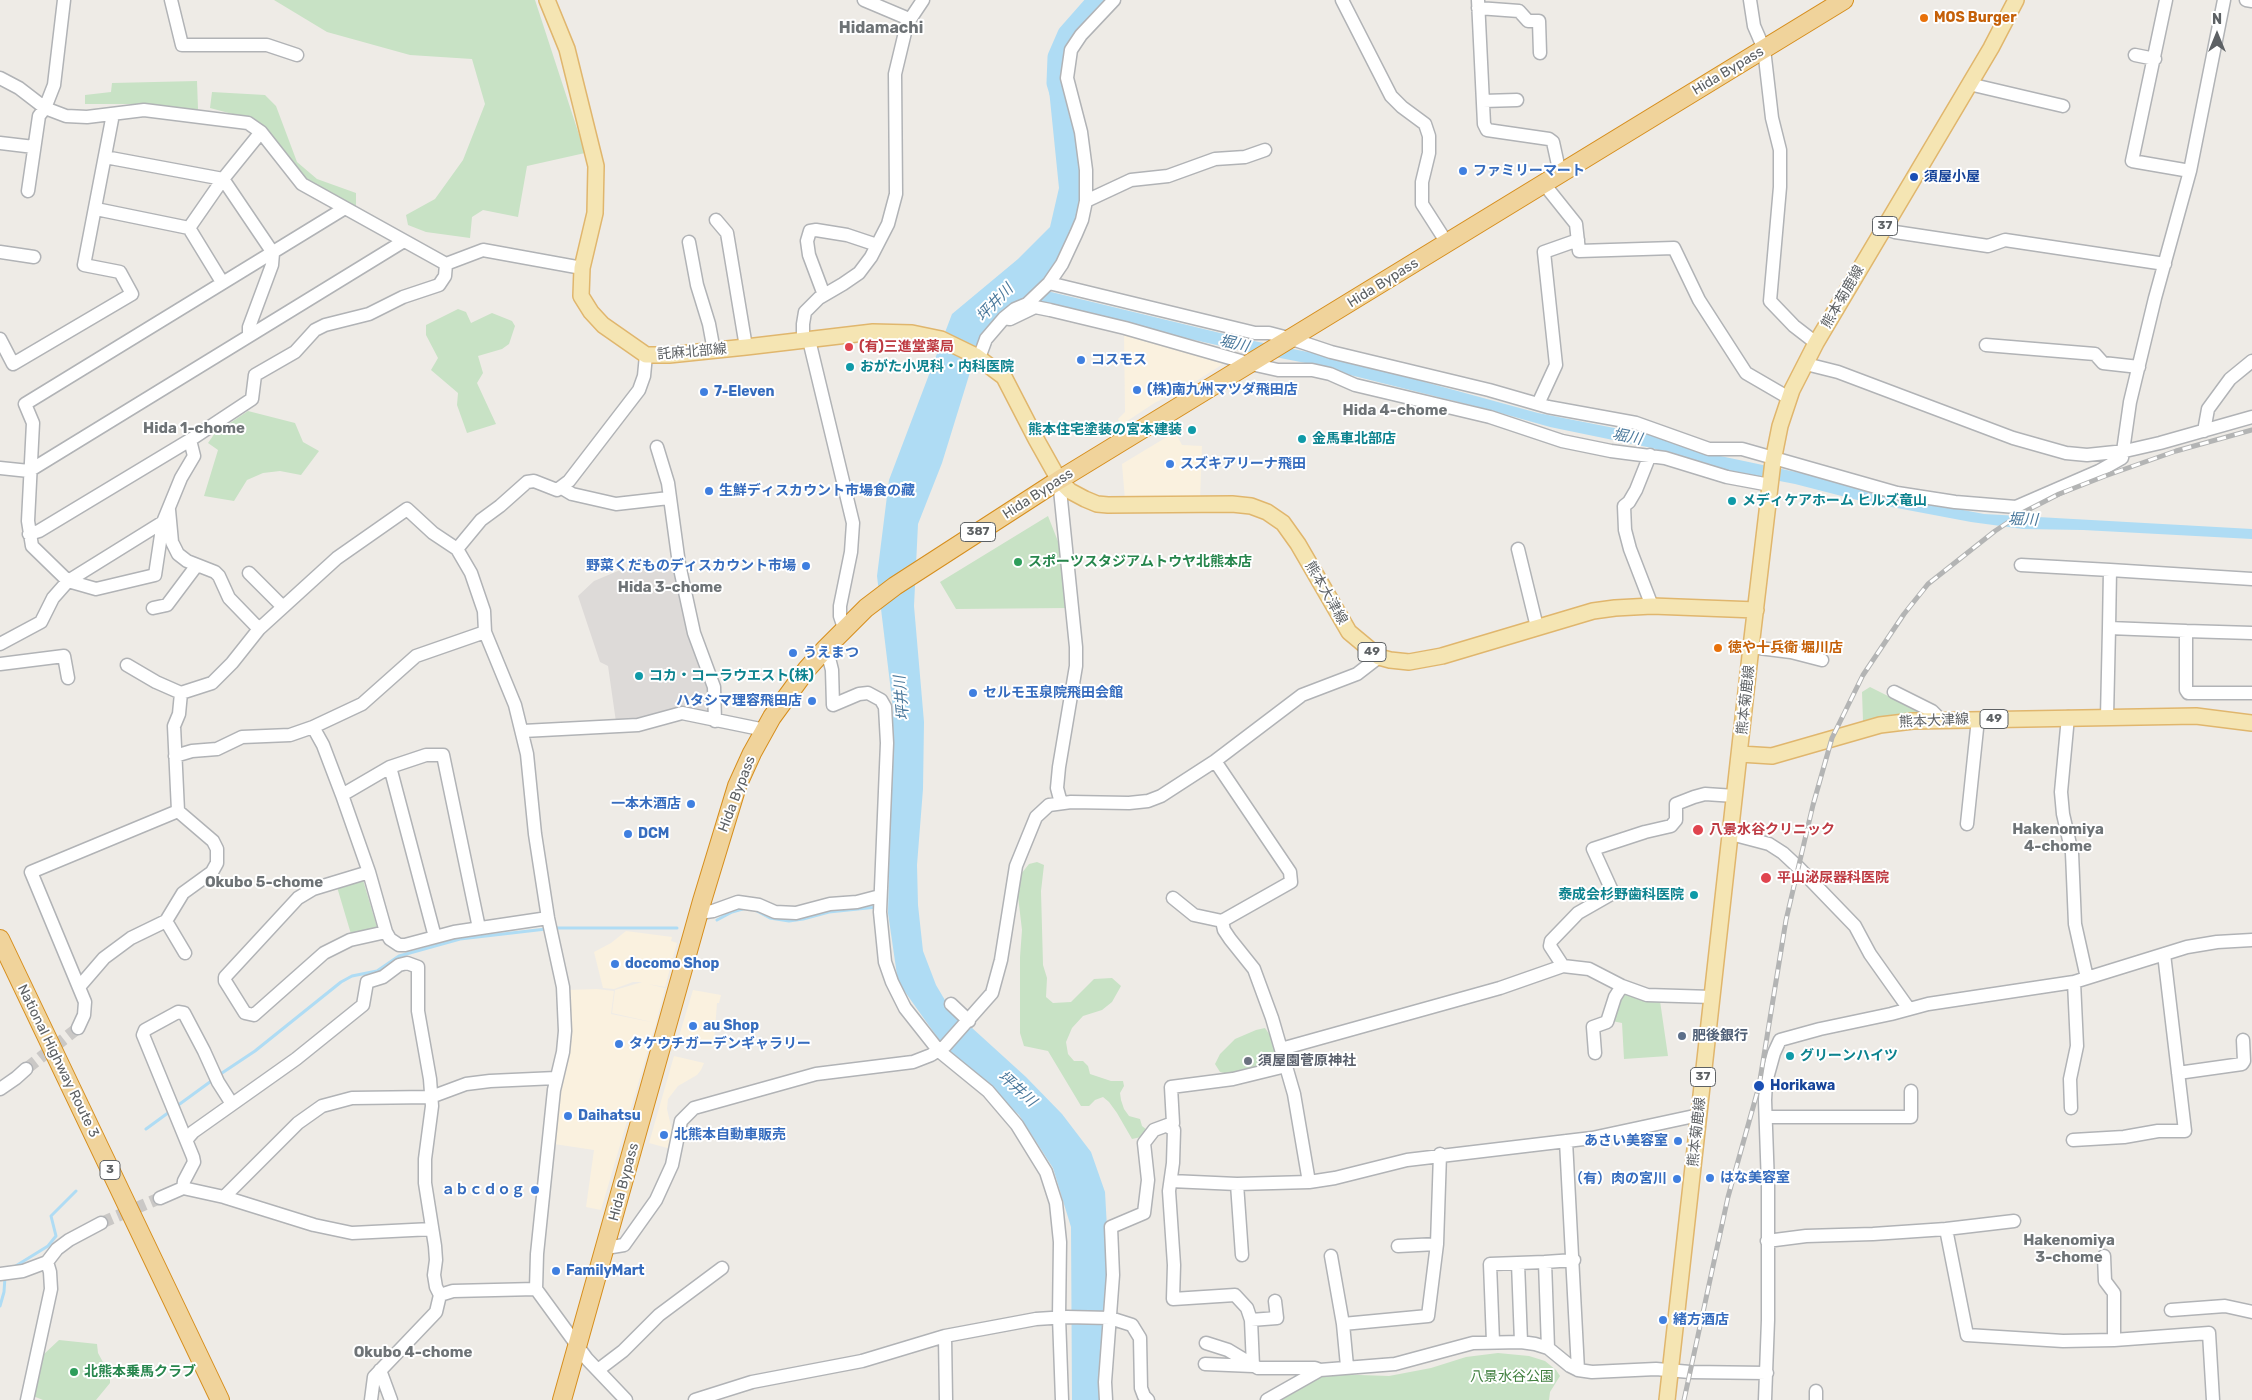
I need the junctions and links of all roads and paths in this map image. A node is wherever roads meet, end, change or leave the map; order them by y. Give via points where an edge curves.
1 (64, 0) edge
2 (171, 0) edge
3 (547, 0) edge
4 (864, 0) edge
5 (923, 0) edge
6 (1114, 0) edge
7 (1342, 0) edge
8 (1750, 0) edge
9 (1844, 0) edge
10 (2016, 0) edge
11 (2166, 0) edge
12 (2224, 0) edge
13 (2246, 0) edge
14 (2252, 1) edge
15 (1478, 4) edge
16 (887, 5) edge
17 (909, 19) junction
18 (1764, 49) junction
19 (1540, 54) dead end
20 (297, 55) dead end
21 (2135, 55) dead end
22 (2155, 59) junction
23 (0, 78) edge
24 (1969, 84) junction
25 (1517, 100) dead end
26 (1484, 101) junction
27 (2063, 106) dead end
28 (45, 108) junction
29 (113, 114) junction
30 (261, 132) junction
31 (0, 143) edge
32 (34, 147) junction
33 (1265, 150) dead end
34 (105, 157) junction
35 (2190, 171) junction
36 (1560, 174) junction
37 (223, 179) junction
38 (1544, 184) junction
39 (28, 191) dead end
40 (1086, 201) junction
41 (345, 208) junction
42 (96, 209) junction
43 (716, 220) dead end
44 (189, 228) junction
45 (1884, 228) junction
46 (1578, 240) junction
47 (404, 241) junction
48 (689, 242) dead end
49 (1447, 243) junction
50 (877, 245) junction
51 (0, 252) edge
52 (273, 253) junction
53 (34, 257) dead end
54 (446, 264) junction
55 (2165, 264) junction
56 (582, 268) junction
57 (222, 282) junction
58 (1047, 285) junction
59 (824, 295) junction
60 (1004, 318) junction
61 (250, 335) junction
62 (0, 339) edge
63 (806, 340) junction
64 (1288, 341) junction
65 (1816, 343) junction
66 (1986, 345) dead end
67 (746, 348) junction
68 (714, 351) junction
69 (646, 355) junction
70 (977, 357) junction
71 (2252, 361) edge
72 (1253, 363) junction
73 (1806, 364) junction
74 (2139, 367) junction
75 (1789, 398) junction
76 (1538, 404) junction
77 (2252, 418) edge
78 (2204, 431) junction
79 (190, 440) junction
80 (657, 447) dead end
81 (2125, 451) junction
82 (1650, 455) junction
83 (1774, 459) junction
84 (0, 468) edge
85 (29, 470) junction
86 (1060, 480) junction
87 (1770, 484) junction
88 (562, 488) junction
89 (669, 498) junction
90 (169, 507) junction
91 (163, 522) junction
92 (29, 534) junction
93 (457, 549) junction
94 (1518, 549) dead end
95 (197, 565) junction
96 (2021, 565) dead end
97 (2110, 570) junction
98 (249, 574) dead end
99 (2252, 580) edge
100 (68, 581) junction
101 (1652, 606) junction
102 (283, 607) junction
103 (153, 608) dead end
104 (1756, 610) junction
105 (1537, 627) junction
106 (844, 628) junction
107 (2108, 628) junction
108 (259, 629) junction
109 (2186, 631) junction
110 (485, 632) junction
111 (2252, 633) edge
112 (0, 644) edge
113 (1751, 647) junction
114 (822, 652) junction
115 (1379, 656) junction
116 (1822, 660) dead end
117 (0, 664) edge
118 (127, 665) dead end
119 (68, 678) dead end
120 (1894, 692) dead end
121 (182, 693) junction
122 (2252, 693) edge
123 (2068, 717) junction
124 (2108, 717) junction
125 (1978, 719) junction
126 (1941, 720) junction
127 (715, 721) junction
128 (2248, 721) edge
129 (313, 727) junction
130 (765, 730) junction
131 (523, 731) junction
132 (1740, 754) junction
133 (175, 756) junction
134 (1215, 761) junction
135 (390, 767) junction
136 (342, 795) junction
137 (1734, 796) junction
138 (1061, 803) junction
139 (178, 811) junction
140 (1968, 824) dead end
141 (1731, 834) junction
142 (369, 872) junction
143 (880, 896) junction
144 (1174, 898) dead end
145 (699, 913) junction
146 (548, 918) junction
147 (166, 920) junction
148 (1222, 921) junction
149 (479, 928) junction
150 (386, 932) junction
151 (435, 937) junction
152 (0, 939) edge
153 (2252, 940) edge
154 (185, 953) dead end
155 (406, 954) junction
156 (2164, 954) junction
157 (1563, 966) junction
158 (2087, 978) junction
159 (2074, 982) junction
160 (1622, 986) junction
161 (79, 987) junction
162 (1712, 997) junction
163 (952, 1004) dead end
164 (1909, 1009) junction
165 (967, 1022) junction
166 (78, 1028) tunnel mouth
167 (2242, 1040) dead end
168 (942, 1048) junction
169 (1281, 1049) junction
170 (1595, 1053) dead end
171 (1286, 1066) junction
172 (26, 1068) tunnel mouth
173 (2178, 1073) junction
174 (556, 1078) junction
175 (0, 1089) edge
176 (1911, 1091) dead end
177 (431, 1097) junction
178 (232, 1104) junction
179 (2071, 1108) dead end
180 (1699, 1115) junction
181 (1766, 1117) junction
182 (1169, 1127) junction
183 (187, 1139) junction
184 (2072, 1140) dead end
185 (1566, 1141) junction
186 (1440, 1154) junction
187 (1171, 1181) junction
188 (1309, 1182) junction
189 (1237, 1184) junction
190 (183, 1188) junction
191 (224, 1197) junction
192 (160, 1198) tunnel mouth
193 (2014, 1221) dead end
194 (101, 1223) tunnel mouth
195 (432, 1229) junction
196 (1946, 1229) junction
197 (1767, 1241) junction
198 (1437, 1244) junction
199 (1398, 1246) dead end
200 (606, 1248) junction
201 (1242, 1255) dead end
202 (1331, 1256) dead end
203 (2104, 1256) dead end
204 (1574, 1260) junction
205 (47, 1262) junction
206 (1545, 1262) junction
207 (1518, 1263) junction
208 (722, 1268) dead end
209 (6, 1274) edge
210 (536, 1289) junction
211 (440, 1295) junction
212 (1275, 1301) dead end
213 (2171, 1310) dead end
214 (2252, 1312) edge
215 (1063, 1317) junction
216 (1105, 1318) junction
217 (1251, 1320) junction
218 (1343, 1324) junction
219 (946, 1336) junction
220 (2114, 1340) junction
221 (1492, 1342) junction
222 (1521, 1342) junction
223 (1206, 1343) dead end
224 (578, 1346) junction
225 (1548, 1348) junction
226 (1205, 1364) dead end
227 (1253, 1366) junction
228 (1346, 1366) junction
229 (380, 1370) junction
230 (598, 1370) junction
231 (1320, 1370) junction
232 (1578, 1370) junction
233 (1670, 1371) junction
234 (1767, 1373) junction
235 (28, 1400) edge
236 (220, 1400) edge
237 (371, 1400) edge
238 (391, 1400) edge
239 (562, 1400) edge
240 (626, 1400) edge
241 (695, 1400) edge
242 (946, 1400) edge
243 (1062, 1400) edge
244 (1106, 1400) edge
245 (1148, 1400) edge
246 (1267, 1400) edge
247 (1667, 1400) edge
248 (1765, 1400) edge
249 (2213, 1400) edge

1 - 28 street via 54,85
2 - 20 street via 182,46 268,45
3 - 56 main road, 託麻北部線 via 567,49 596,166 595,213
4 - 16 street
5 - 17 street
6 - 40 street via 1080,35 1071,50 1067,78 1081,132
7 - 49 street via 1391,96 1424,124 1430,136 1430,153 1422,182 1422,204
8 - 18 street via 1754,26
9 - 18 highway, Hida Bypass / 387
10 - 24 main road, 熊本菊鹿線 / 37
11 - 22 street
12 - 35 street
13 - 14 street
15 - 19 street via 1519,11 1528,20 1539,21
15 - 26 street
16 - 17 street
17 - 50 street via 895,74 896,194 888,224
18 - 36 highway, Hida Bypass / 387
18 - 65 street via 1772,118 1780,150 1770,301
21 - 22 street
22 - 35 street via 2132,161
23 - 28 street
24 - 27 street
24 - 45 main road, 熊本菊鹿線 / 37
25 - 26 street
26 - 36 street via 1487,130 1549,139 1553,142
28 - 29 street via 66,116
28 - 32 street via 39,116
29 - 30 street via 128,110 163,112 248,123
29 - 34 street
30 - 37 street
30 - 41 street via 302,184
31 - 32 street
32 - 39 street
33 - 40 street via 1245,157 1215,159 1168,176 1132,180
34 - 37 street
34 - 42 street
35 - 55 street
36 - 38 highway, Hida Bypass / 387
37 - 44 street
37 - 52 street
38 - 46 street via 1576,224
38 - 49 highway, Hida Bypass / 387
40 - 58 street via 1076,234 1062,264
41 - 47 street
41 - 52 street
42 - 44 street
42 - 62 street via 84,265 120,272 132,294 14,364
43 - 67 street via 727,233
44 - 57 street
45 - 55 street via 1904,234 1988,246 2005,240
45 - 65 main road, 熊本菊鹿線 / 37
46 - 75 street via 1579,251 1674,248 1698,300 1746,373
46 - 76 street via 1544,252 1556,365
47 - 54 street
47 - 61 street
48 - 68 street
49 - 64 highway, Hida Bypass / 387
50 - 59 street via 859,273
50 - 59 street via 847,236 810,231 807,241 809,255
51 - 53 street
52 - 57 street
52 - 61 street via 272,265 249,327
54 - 56 street via 483,250
54 - 79 street via 445,276 438,285 369,314 315,330 295,352 255,375 252,400
55 - 74 street
56 - 69 main road, 託麻北部線 via 581,296 591,312 603,325
57 - 85 street via 25,404 32,423 33,450
58 - 60 street via 1027,304
58 - 64 street via 1255,333 1269,333
59 - 63 street via 805,312
60 - 70 street via 986,339
60 - 72 street via 1010,319 1035,307
61 - 85 street
63 - 67 main road, 託麻北部線
63 - 70 main road, 託麻北部線 via 873,332 912,333 940,339
63 - 106 street via 853,523 851,552 840,606
64 - 72 highway, Hida Bypass / 387
64 - 76 street
65 - 73 main road, 熊本菊鹿線 / 37
66 - 74 street via 2096,354 2103,363
67 - 68 main road, 託麻北部線
68 - 69 main road, 託麻北部線
69 - 88 street via 639,390
70 - 86 main road, 託麻北部線 via 1004,377
71 - 78 street via 2230,379 2208,409
72 - 82 street via 1278,370 1312,370 1330,374 1355,385 1490,417 1562,440 1611,451
72 - 86 highway, Hida Bypass / 387
73 - 75 main road, 熊本菊鹿線 / 37
73 - 81 street via 1838,372 2042,447 2087,455
74 - 81 street via 2130,402
75 - 83 main road, 熊本菊鹿線 / 37
76 - 83 street via 1636,422 1709,448 1742,449
77 - 78 street
78 - 81 street
79 - 90 street via 194,456
79 - 92 street
80 - 89 street
81 - 83 street via 2118,461 2099,471 2024,505 2007,508 1897,492
82 - 87 street via 1727,477
82 - 101 street via 1630,502 1624,506 1630,549
83 - 87 main road, 熊本菊鹿線 / 37
84 - 85 street
85 - 92 street
86 - 106 highway, Hida Bypass / 387 via 917,571
86 - 115 main road, 熊本大津線 / 49 via 1070,491 1097,504 1232,504 1267,512 1283,523 1298,544 1349,632
86 - 138 street via 1076,647 1076,666 1059,767 1057,788
87 - 104 main road, 熊本菊鹿線 / 37
88 - 89 street via 572,494 616,504
88 - 93 street via 557,490 534,481 527,482 481,520
89 - 127 street via 683,587 694,633 714,687
90 - 91 street
90 - 95 street via 172,542 178,554
91 - 100 street
91 - 100 street via 155,575 96,589
92 - 100 street via 32,546
93 - 102 street via 407,509 337,558
93 - 110 street via 479,590
94 - 105 street
95 - 103 street via 167,604
95 - 108 street via 215,572 229,598
96 - 97 street
97 - 99 street
97 - 107 street
98 - 102 street
100 - 112 street via 53,598 40,622
101 - 104 main road, 熊本大津線 / 49
101 - 105 main road, 熊本大津線 / 49 via 1593,611
102 - 108 street
104 - 113 main road, 熊本菊鹿線 / 37
105 - 115 main road, 熊本大津線 / 49 via 1421,660 1408,662
106 - 114 highway, Hida Bypass / 387
107 - 109 street
107 - 124 street
108 - 121 street via 212,683
109 - 111 street
109 - 122 street via 2188,693
110 - 129 street via 416,656 362,704
110 - 131 street
113 - 116 street
113 - 132 main road, 熊本菊鹿線 / 37
114 - 130 highway, Hida Bypass / 387
114 - 143 street via 832,670 832,705 868,693 881,700 885,707 887,743
115 - 134 street via 1357,674 1302,695
117 - 119 street via 64,656
118 - 121 street
120 - 126 street via 1932,711
121 - 133 street via 174,726
123 - 124 main road, 熊本大津線 / 49
123 - 125 main road, 熊本大津線 / 49
123 - 158 street via 2061,792 2072,853 2075,924
124 - 128 main road, 熊本大津線 / 49 via 2196,716
125 - 126 main road, 熊本大津線 / 49
125 - 140 street
126 - 132 main road, 熊本大津線 / 49 via 1880,725 1772,756
127 - 130 street
127 - 131 street via 682,713 638,725
129 - 133 street via 290,735 242,737 218,749
129 - 136 street
130 - 145 highway, Hida Bypass / 387 via 737,786
131 - 146 street
132 - 137 main road, 熊本菊鹿線 / 37
133 - 139 street
134 - 138 street via 1148,801
134 - 148 street via 1292,876 1291,882
135 - 136 street
135 - 149 street via 426,755 443,755
135 - 151 street
136 - 142 street
137 - 141 main road, 熊本菊鹿線 / 37
137 - 157 street via 1704,794 1694,797 1676,804 1676,820 1671,826 1593,849 1613,893 1578,913 1551,941 1550,946
138 - 165 street via 1049,805 1036,817 1029,830 1016,866 1001,960 992,993
139 - 147 street via 213,841 217,849 217,864 212,872 183,894
139 - 161 street via 31,872
141 - 162 main road, 熊本菊鹿線 / 37
141 - 164 street via 1769,844 1799,868 1855,926 1870,954
142 - 150 street
142 - 150 street via 313,889 298,898 225,977 225,981 245,1013 254,1015 324,953 350,940
143 - 145 street via 796,913 775,912 759,904 738,902
143 - 168 street via 880,932 892,982 905,1008
144 - 148 street via 1194,915
145 - 200 highway, Hida Bypass / 387
146 - 149 street
146 - 174 street via 564,1004 563,1052
147 - 154 street
147 - 161 street via 131,938 104,958
148 - 169 street via 1224,930 1254,969
149 - 151 street
150 - 155 street
151 - 155 street
152 - 236 highway, National Highway Route 3 / 3
153 - 156 street via 2217,942
155 - 177 street via 418,967 418,1011
155 - 178 street via 399,965 383,977 367,982 364,1005
156 - 158 street
156 - 173 street
157 - 160 street via 1589,969
157 - 169 street via 1500,988
158 - 159 street
159 - 164 street
159 - 179 street via 2077,1046 2070,1079
160 - 162 street via 1655,996
160 - 170 street via 1607,1022 1593,1027
161 - 166 street via 85,1002
162 - 180 main road, 熊本菊鹿線 / 37
163 - 165 street
164 - 181 street via 1780,1040 1766,1082
165 - 168 street
167 - 173 street via 2242,1064
168 - 200 street via 913,1062 816,1074 694,1108 681,1121 672,1165 656,1200 624,1245
168 - 215 street via 988,1091 1017,1124 1046,1172 1056,1202 1060,1232
169 - 171 street
171 - 182 street via 1233,1079 1171,1087 1174,1118
171 - 188 street
172 - 175 street
173 - 184 street via 2186,1132 2158,1131
174 - 177 street via 466,1084
174 - 210 street
176 - 181 street via 1910,1117
177 - 191 street via 352,1098 322,1106 291,1129
177 - 195 street via 425,1183
178 - 183 street
178 - 183 street via 184,1013 178,1012 145,1030 142,1035
180 - 185 street
180 - 233 main road, 熊本菊鹿線 / 37
181 - 197 street
182 - 187 street via 1174,1130
182 - 216 street via 1154,1130 1144,1143 1148,1180 1144,1213 1111,1227 1113,1275
183 - 190 street via 194,1162
185 - 186 street
185 - 204 street
186 - 188 street
186 - 198 street
187 - 189 street
187 - 217 street via 1172,1299 1235,1295 1248,1308
188 - 189 street
189 - 201 street
190 - 191 street
190 - 192 street
191 - 195 street via 352,1232
193 - 196 street
194 - 205 street via 69,1240
195 - 211 street via 436,1260 434,1275
196 - 197 street
196 - 220 street via 1967,1335 2063,1341
197 - 234 street
198 - 199 street
198 - 218 street via 1428,1316
200 - 224 highway, Hida Bypass / 387
202 - 218 street
203 - 220 street via 2105,1281 2114,1293
204 - 206 street
204 - 232 street
205 - 209 street
205 - 235 street via 51,1289
206 - 207 street
206 - 225 street
207 - 221 street via 1490,1264
207 - 222 street
208 - 230 street via 659,1315 623,1351
210 - 211 street via 453,1291
210 - 224 street
211 - 229 street via 436,1312
212 - 217 street via 1277,1318
213 - 214 street via 2225,1306
215 - 216 street
215 - 219 street
215 - 243 street
216 - 244 street
216 - 245 street via 1132,1325 1140,1338 1140,1388
217 - 227 street
218 - 228 street
219 - 241 street via 862,1361 752,1382
219 - 242 street
220 - 249 street via 2210,1332
221 - 222 street
221 - 228 street via 1473,1343 1394,1364
222 - 225 street
223 - 227 street via 1234,1353
224 - 230 street
224 - 239 highway, Hida Bypass / 387
225 - 232 street
226 - 227 street
227 - 231 street
228 - 231 street
229 - 237 street via 374,1377
229 - 238 street
230 - 240 street
231 - 246 street
232 - 233 street
233 - 234 street
233 - 247 main road, 熊本菊鹿線 / 37
234 - 248 street

